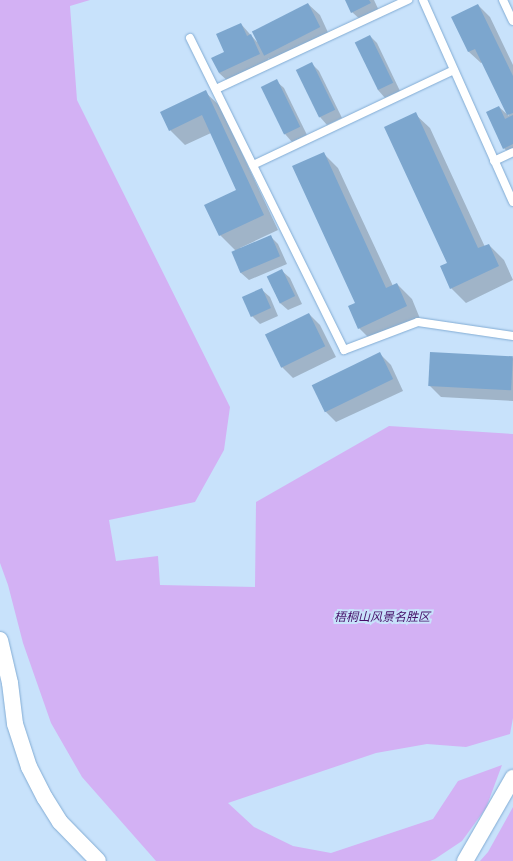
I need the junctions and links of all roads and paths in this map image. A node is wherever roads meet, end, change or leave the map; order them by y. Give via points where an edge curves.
1 (408, 0) edge
2 (423, 0) edge
3 (503, 0) edge
4 (513, 21) edge
5 (190, 38) dead end
6 (454, 70) junction
7 (216, 89) junction
8 (513, 152) edge
9 (494, 161) junction
10 (253, 165) junction
11 (513, 202) edge
12 (513, 336) edge
13 (0, 640) edge
14 (513, 778) edge
15 (98, 861) edge
16 (465, 861) edge

1 - 7 lane
2 - 6 lane
3 - 4 lane
5 - 7 lane
6 - 9 lane
6 - 10 lane
7 - 10 lane
8 - 9 lane
9 - 11 lane
10 - 12 lane via 344,350 418,322
13 - 15 street via 10,683 15,724 29,767 60,822
14 - 16 street

